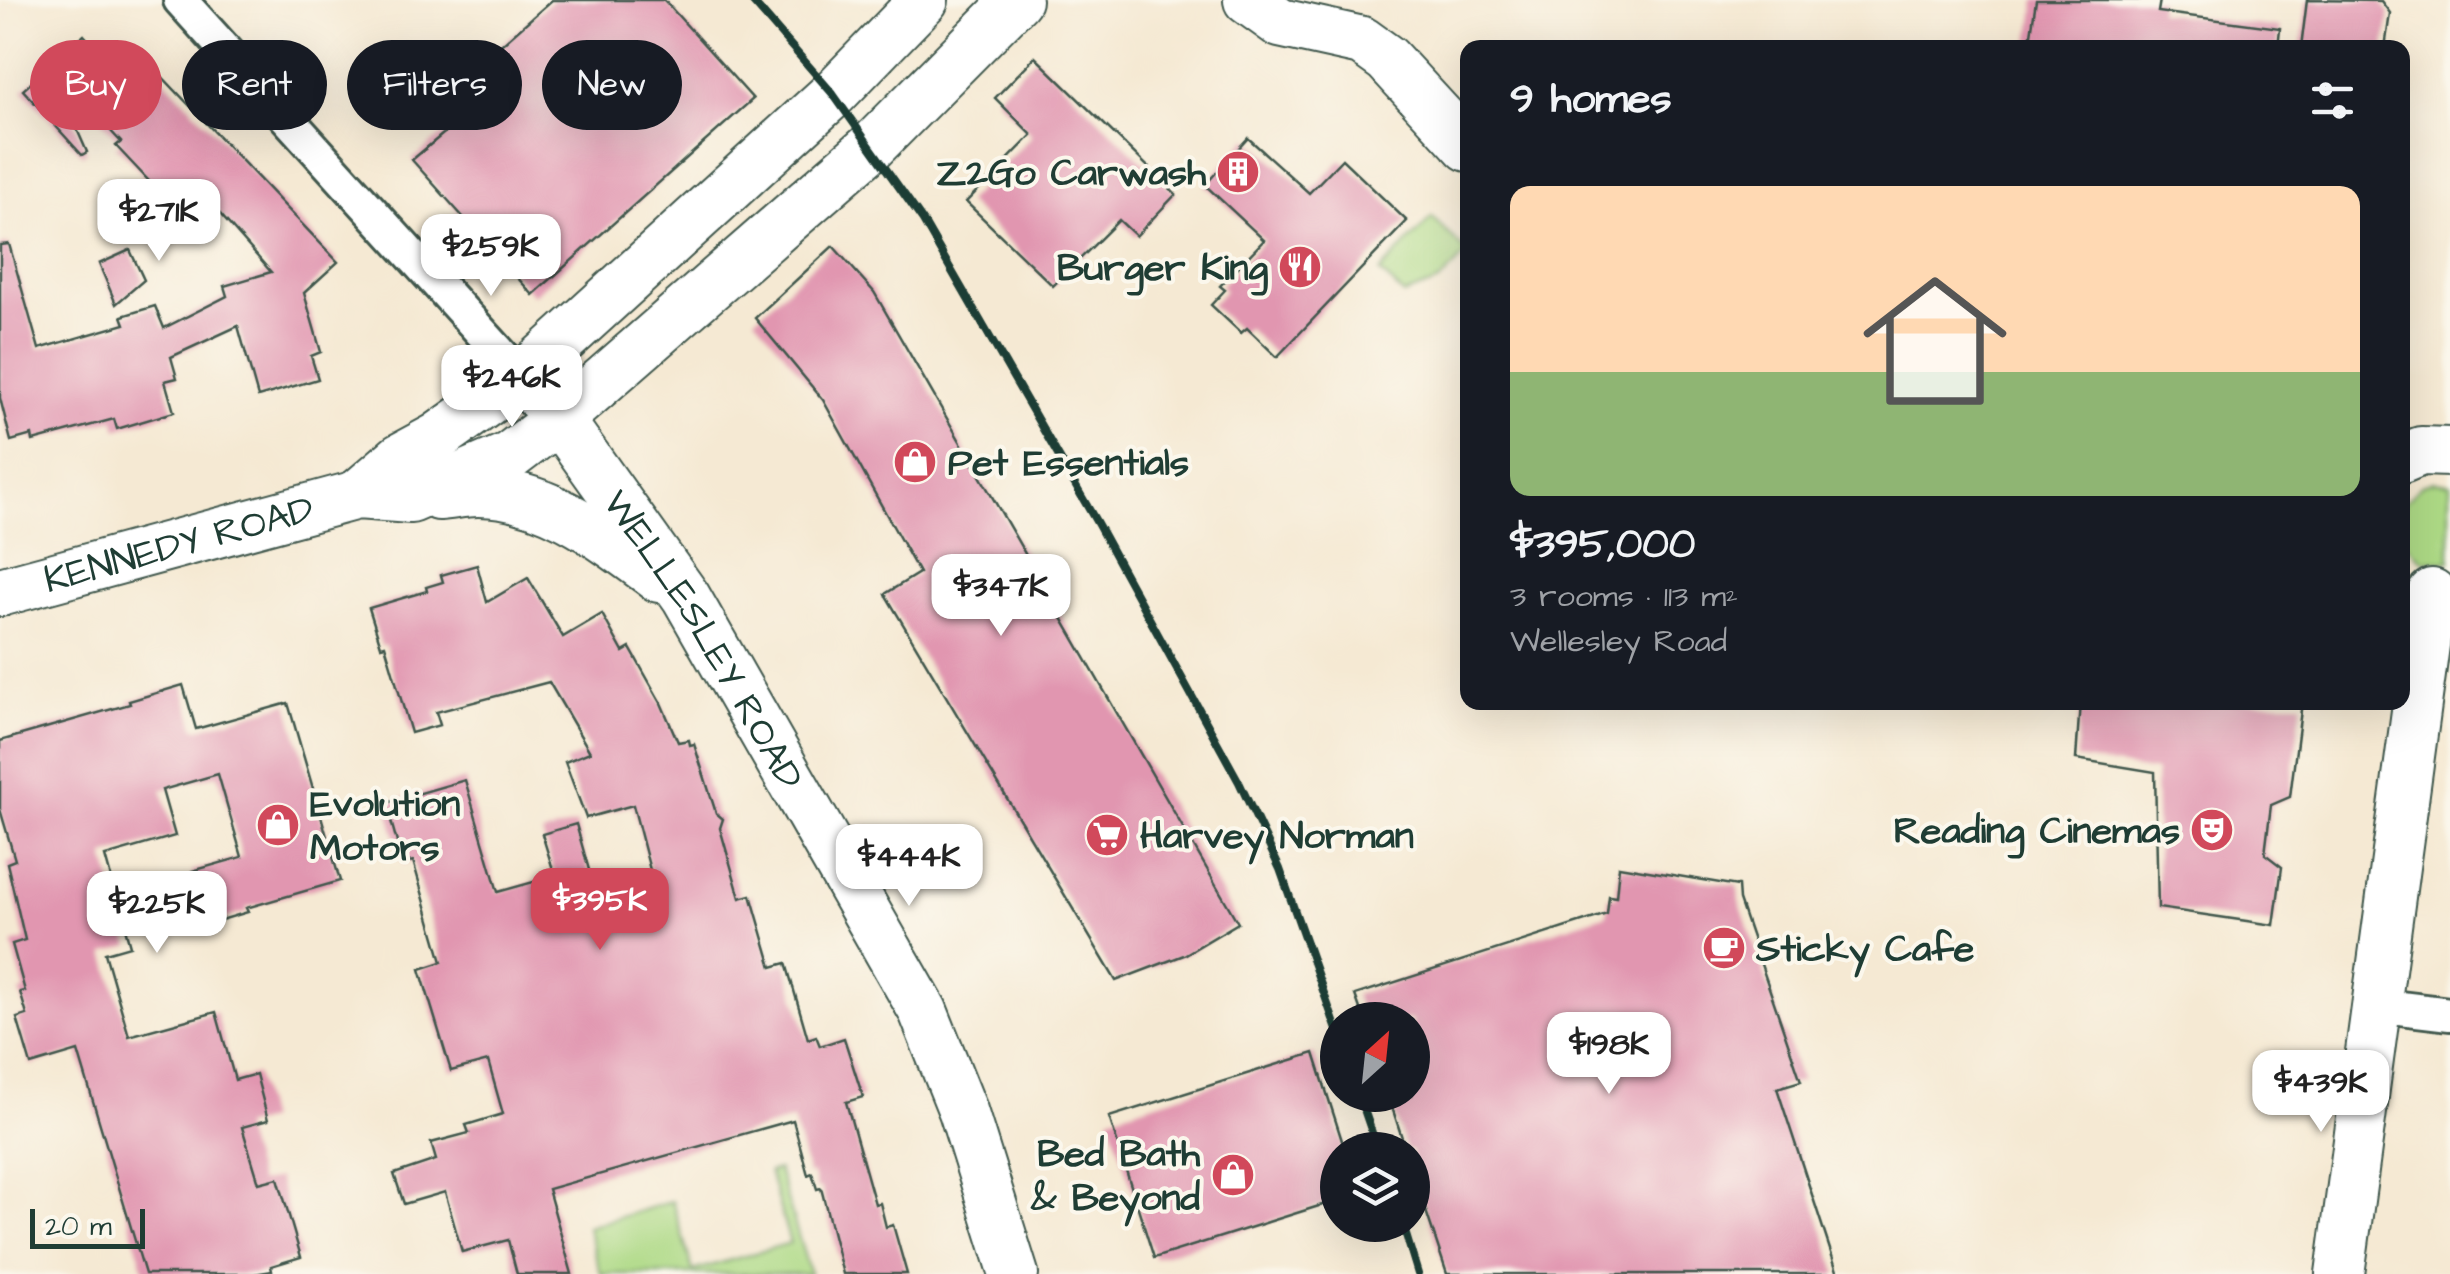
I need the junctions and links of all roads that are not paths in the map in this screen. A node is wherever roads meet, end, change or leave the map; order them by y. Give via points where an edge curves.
1 (180, 0) edge
2 (924, 0) edge
3 (1017, 0) edge
4 (1248, 0) edge
5 (1339, 0) edge
6 (1362, 42) junction
7 (1460, 138) edge
8 (667, 247) junction
9 (708, 291) junction
10 (522, 377) junction
11 (559, 419) junction
12 (357, 495) junction
13 (411, 499) junction
14 (2428, 589) edge
15 (0, 592) edge
16 (686, 597) junction
17 (2376, 1005) junction
18 (2450, 1014) edge
19 (1014, 1274) edge
20 (2340, 1274) edge

1 - 10 street, WELLESLEY ROAD
2 - 8 main road, KENNEDY ROAD
3 - 9 main road, KENNEDY ROAD via 872,146
4 - 6 main road via 1280,24
5 - 6 main road
6 - 7 main road via 1388,59
8 - 9 main road
8 - 10 main road, KENNEDY ROAD
9 - 11 main road, KENNEDY ROAD
10 - 11 main road, WELLESLEY ROAD
10 - 12 main road, KENNEDY ROAD via 401,457
11 - 13 main road, KENNEDY ROAD via 510,456
11 - 16 main road, WELLESLEY ROAD
12 - 13 main road, KENNEDY ROAD
12 - 15 main road, KENNEDY ROAD
13 - 16 main road via 479,492 517,497 595,532
14 - 17 main road
16 - 19 main road, WELLESLEY ROAD via 923,1012 963,1111
17 - 18 street
17 - 20 main road

